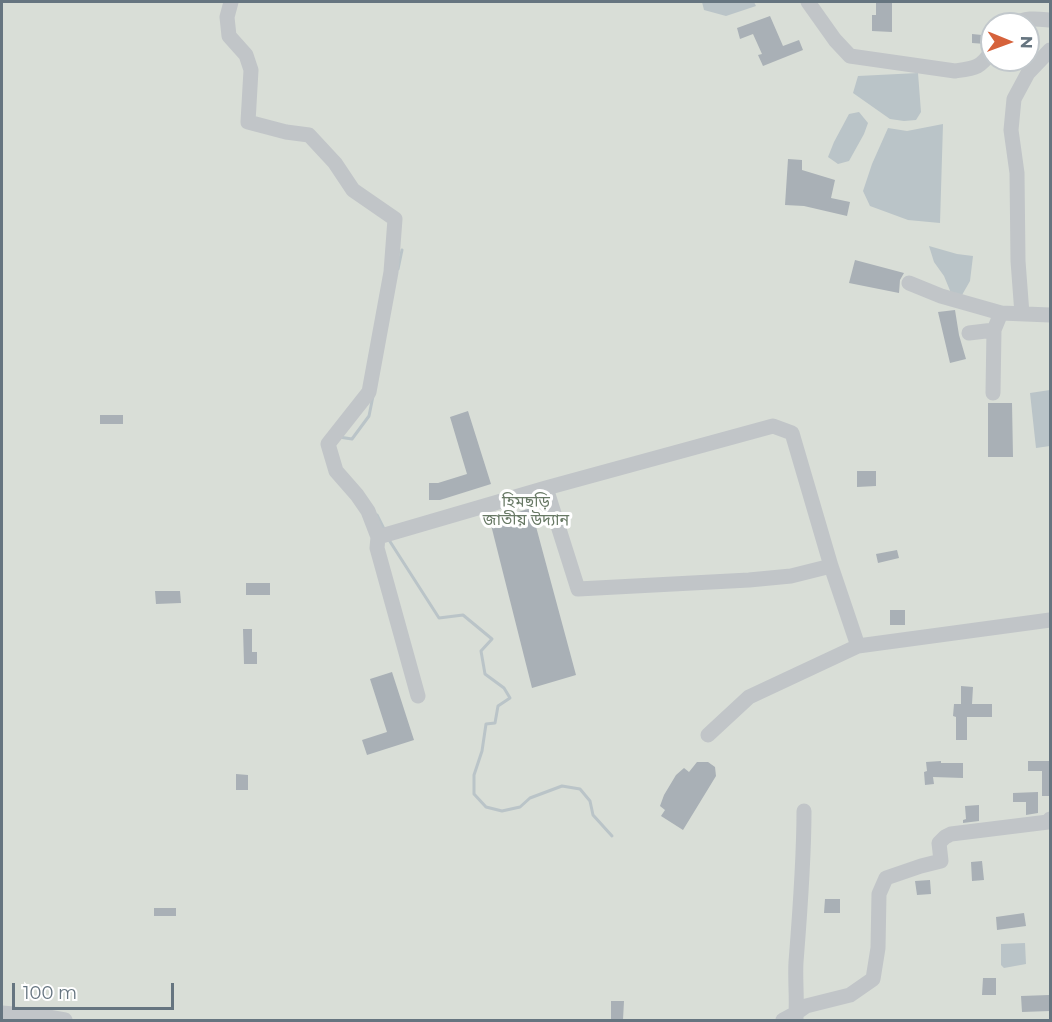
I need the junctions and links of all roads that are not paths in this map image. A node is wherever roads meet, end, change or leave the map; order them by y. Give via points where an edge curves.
1 (231, 2) edge
2 (808, 2) edge
3 (1050, 50) edge
4 (980, 65) edge
5 (909, 283) dead end
6 (1001, 313) junction
7 (1022, 314) junction
8 (1050, 315) edge
9 (994, 330) junction
10 (969, 333) dead end
11 (993, 393) dead end
12 (546, 488) junction
13 (378, 537) junction
14 (831, 566) junction
15 (1050, 620) edge
16 (858, 646) junction
17 (418, 696) dead end
18 (708, 735) dead end
19 (804, 810) dead end
20 (1050, 819) edge
21 (2, 1013) edge
22 (792, 1018) edge
23 (65, 1020) edge

1 - 13 street via 227,17 229,36 246,55 251,70 248,122 309,135 353,190 395,219 392,272 369,392 328,444 336,471 368,511
2 - 4 street via 850,56 956,71
3 - 7 street via 1028,73 1014,99 1011,130 1017,173
5 - 6 street
6 - 7 street
6 - 9 street
7 - 8 street
9 - 10 street
9 - 11 street
12 - 13 street
12 - 14 street via 578,589 749,580 791,576
12 - 14 street via 773,426 792,432
13 - 17 street via 377,548
14 - 16 street
15 - 16 street
16 - 18 street via 749,697
19 - 22 street via 797,994
20 - 22 street via 951,834 939,843 941,861 886,878 879,894 873,979 850,995 806,1006
21 - 23 street

